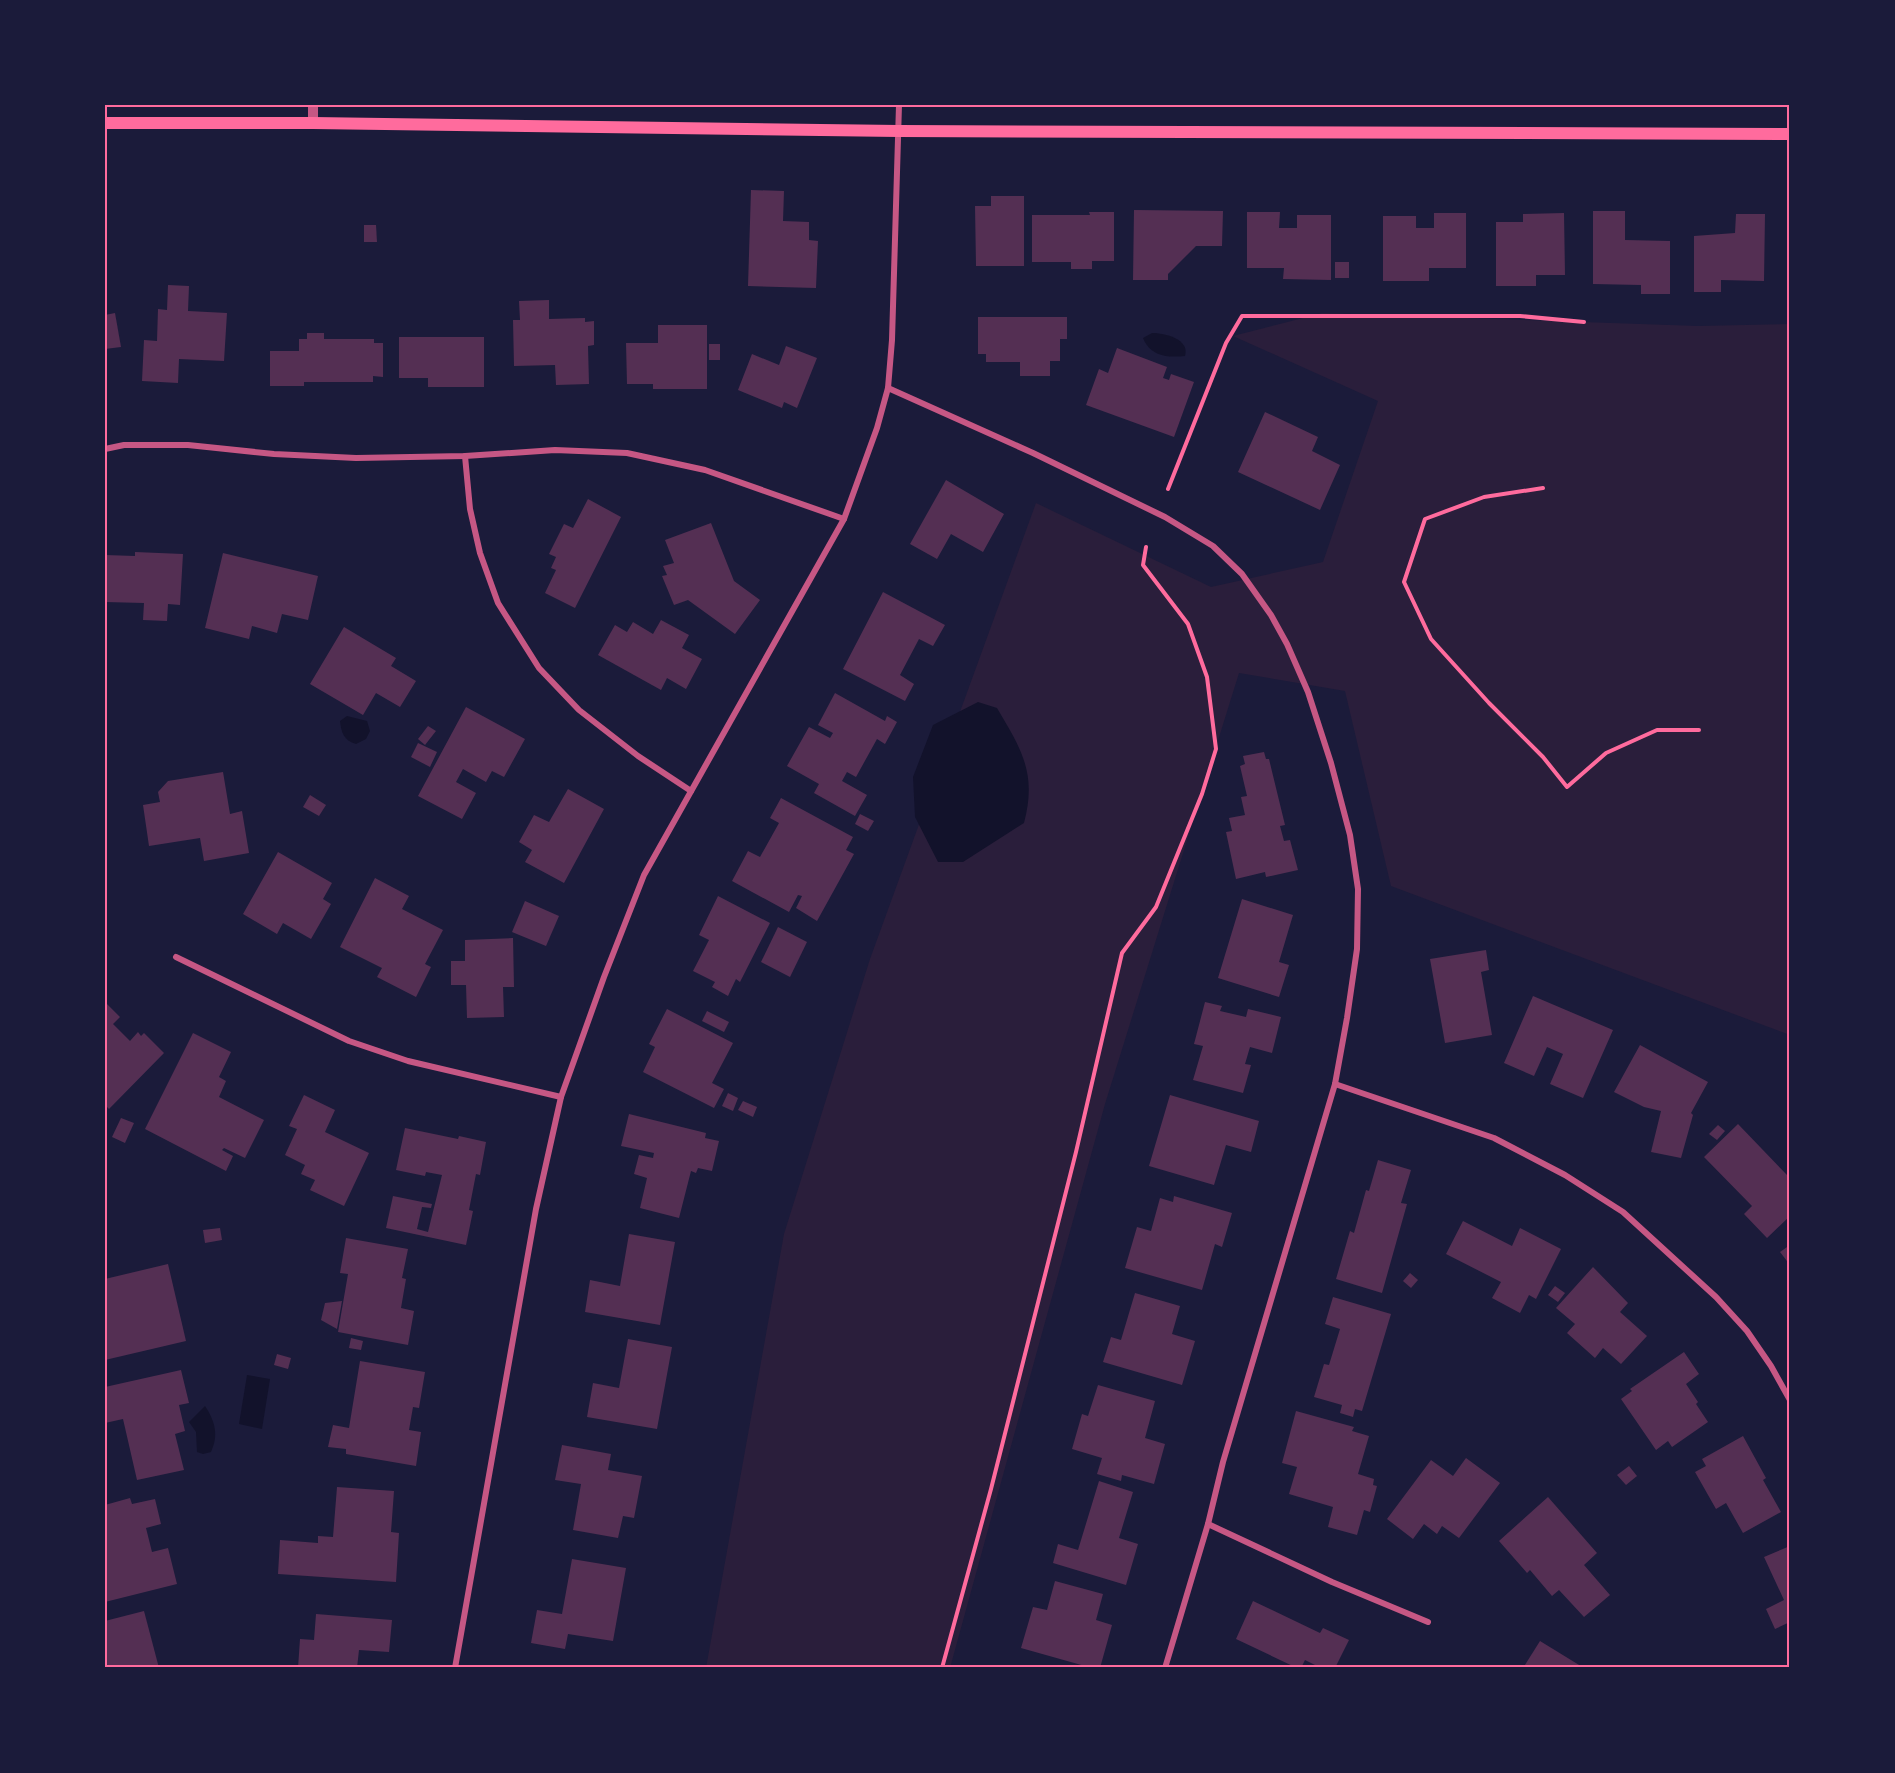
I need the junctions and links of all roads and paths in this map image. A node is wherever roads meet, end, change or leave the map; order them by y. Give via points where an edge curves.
1 (313, 105) edge
2 (898, 105) edge
3 (105, 123) edge
4 (313, 123) junction
5 (899, 131) junction
6 (1790, 134) edge
7 (1584, 322) dead end
8 (888, 388) junction
9 (105, 449) edge
10 (465, 456) junction
11 (1543, 488) dead end
12 (1168, 489) dead end
13 (844, 519) junction
14 (1146, 547) dead end
15 (1700, 730) dead end
16 (690, 791) junction
17 (176, 957) dead end
18 (1335, 1084) junction
19 (561, 1097) junction
20 (1790, 1400) edge
21 (1208, 1524) junction
22 (1428, 1622) dead end
23 (455, 1668) edge
24 (942, 1668) edge
25 (1165, 1668) edge

1 - 4 street
2 - 5 street
3 - 4 main road
4 - 5 main road
5 - 6 main road
5 - 8 street
7 - 12 path via 1520,316 1242,316 1226,343
8 - 13 street
8 - 18 street via 1165,517 1213,546 1242,574 1271,615 1308,692 1331,763 1350,835 1358,889 1357,949
9 - 10 street via 124,445 188,445 356,458
10 - 13 street via 555,450 627,453 705,470
10 - 16 street via 470,509 480,553 498,603 539,668 579,710
11 - 15 path via 1484,497 1425,519 1404,582 1431,639 1544,757 1567,787 1606,753 1658,730
13 - 16 street
14 - 24 path via 1143,566 1188,624 1207,677 1216,749 1156,907 1122,953 991,1490
16 - 19 street via 644,875
17 - 19 street via 348,1041 408,1061
18 - 20 street via 1494,1137 1623,1212 1724,1305 1747,1331
18 - 21 street
19 - 23 street via 536,1209
21 - 22 street
21 - 25 street

